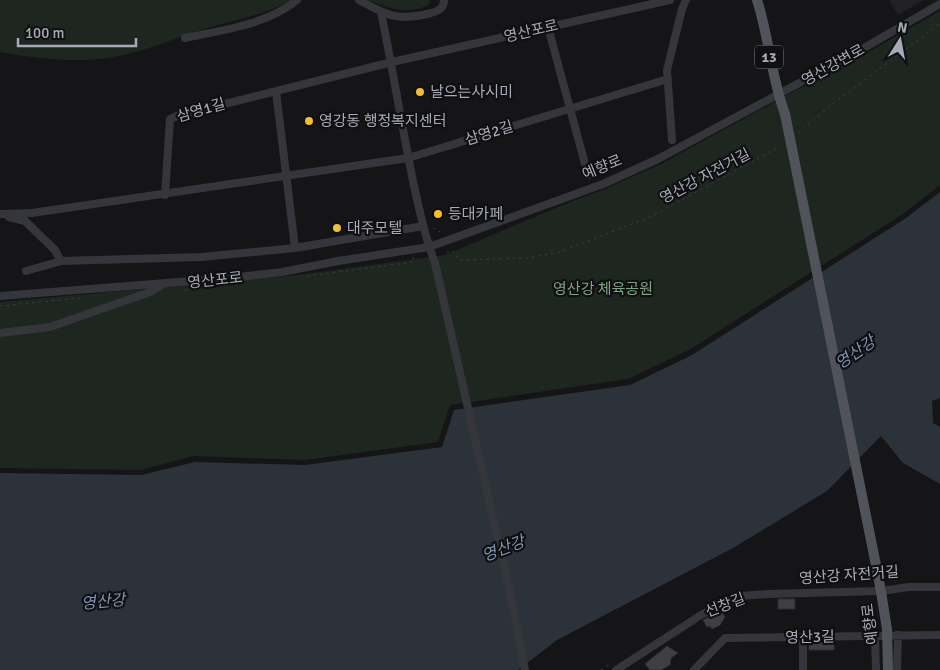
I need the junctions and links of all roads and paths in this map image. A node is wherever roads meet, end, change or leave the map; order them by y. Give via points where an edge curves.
1 (297, 0) edge
2 (359, 0) edge
3 (444, 0) edge
4 (670, 0) edge
5 (686, 0) edge
6 (757, 0) edge
7 (940, 4) edge
8 (381, 12) junction
9 (940, 21) edge
10 (548, 27) junction
11 (185, 38) dead end
12 (392, 62) junction
13 (668, 79) junction
14 (276, 91) junction
15 (778, 95) junction
16 (570, 109) junction
17 (796, 136) dead end
18 (672, 140) dead end
19 (788, 141) dead end
20 (408, 158) junction
21 (588, 175) dead end
22 (286, 176) junction
23 (165, 194) junction
24 (1, 215) edge
25 (423, 226) junction
26 (295, 248) junction
27 (428, 248) junction
28 (447, 253) dead end
29 (61, 261) junction
30 (26, 271) dead end
31 (163, 285) junction
32 (0, 296) edge
33 (0, 333) edge
34 (900, 580) dead end
35 (880, 586) junction
36 (940, 587) edge
37 (875, 635) junction
38 (898, 635) junction
39 (940, 635) edge
40 (803, 637) junction
41 (617, 660) dead end
42 (525, 670) edge
43 (600, 670) edge
44 (616, 670) edge
45 (694, 670) edge
46 (803, 670) edge
47 (876, 670) edge
48 (888, 670) edge
49 (897, 670) edge

1 - 11 street via 286,10 244,25
2 - 8 street
3 - 8 street via 441,9 413,17 395,17
4 - 10 street, 영산포로
5 - 13 street via 669,62
6 - 15 main road, 13
7 - 15 street, 영산강변로
8 - 12 street
9 - 17 path
10 - 12 street, 영산포로
10 - 16 street
12 - 14 street, 삼영1길
12 - 20 street
13 - 16 street, 삼영2길
13 - 18 street
14 - 22 street
14 - 23 street, 삼영1길 via 170,119
15 - 27 street, 예향로 via 631,172
15 - 35 main road, 13, bridge via 785,114
16 - 20 street, 삼영2길
16 - 21 street
19 - 28 path, 영산강 자전거길 via 650,217 560,252 528,258 478,260 459,260 452,250
20 - 22 street
20 - 25 street
22 - 23 street
22 - 26 street
23 - 24 street
24 - 29 street via 25,220 55,250
25 - 26 street
25 - 27 street
26 - 29 street via 201,257
27 - 31 street, 영산포로 via 282,272
27 - 42 street via 435,263
29 - 30 street
31 - 32 street, 영산포로
31 - 33 street via 50,327
34 - 35 path, 영산강 자전거길
35 - 36 street, 선창길
35 - 44 street, 선창길 via 740,596 701,615
35 - 48 main road, 예향로 / 13, bridge via 887,629
37 - 38 street, 영산3길
37 - 40 street, 영산3길
37 - 47 street
38 - 39 street, 영산3길
38 - 49 street
40 - 45 street, 영산3길 via 724,638
40 - 46 street
41 - 43 path

